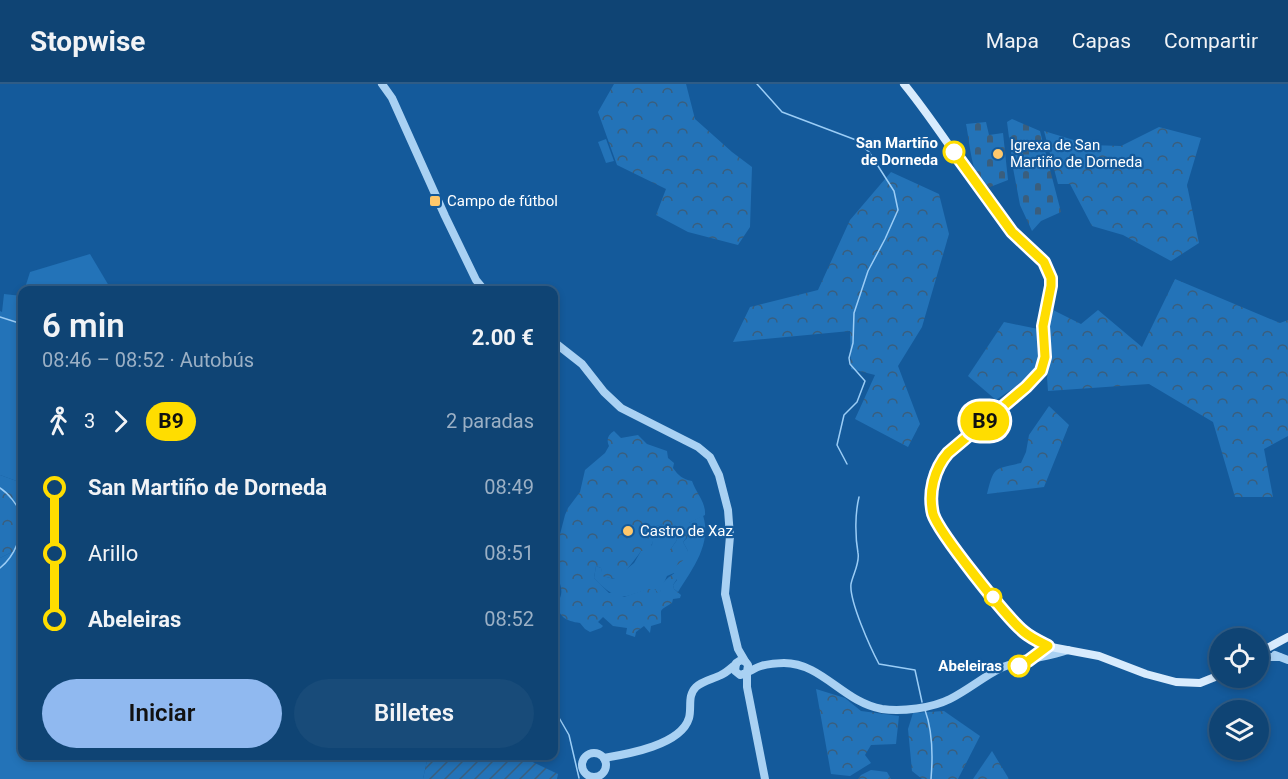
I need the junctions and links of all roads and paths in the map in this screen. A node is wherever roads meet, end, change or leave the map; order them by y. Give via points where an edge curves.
1 (382, 84) edge
2 (903, 84) edge
3 (481, 286) edge
4 (558, 345) edge
5 (1288, 637) edge
6 (1047, 650) junction
7 (1269, 652) edge
8 (1269, 655) edge
9 (1288, 660) edge
10 (742, 668) junction
11 (1209, 679) edge
12 (606, 761) junction
13 (597, 778) edge
14 (765, 779) edge

1 - 3 street
2 - 6 main road via 1006,225 1044,262 1051,278 1041,371 948,453 940,463 932,488 932,508 938,524 1014,623
4 - 10 street via 582,364 624,410 698,447 710,457 728,510 725,594
5 - 7 main road
6 - 10 street via 1028,661 1002,668 949,699 897,709 865,704 800,665
6 - 11 main road via 1099,656 1176,682
8 - 9 street
10 - 12 street via 694,689 689,718 678,732 652,747
10 - 14 street
12 - 13 street via 604,772
12 - 13 street via 593,752 584,759 583,771

